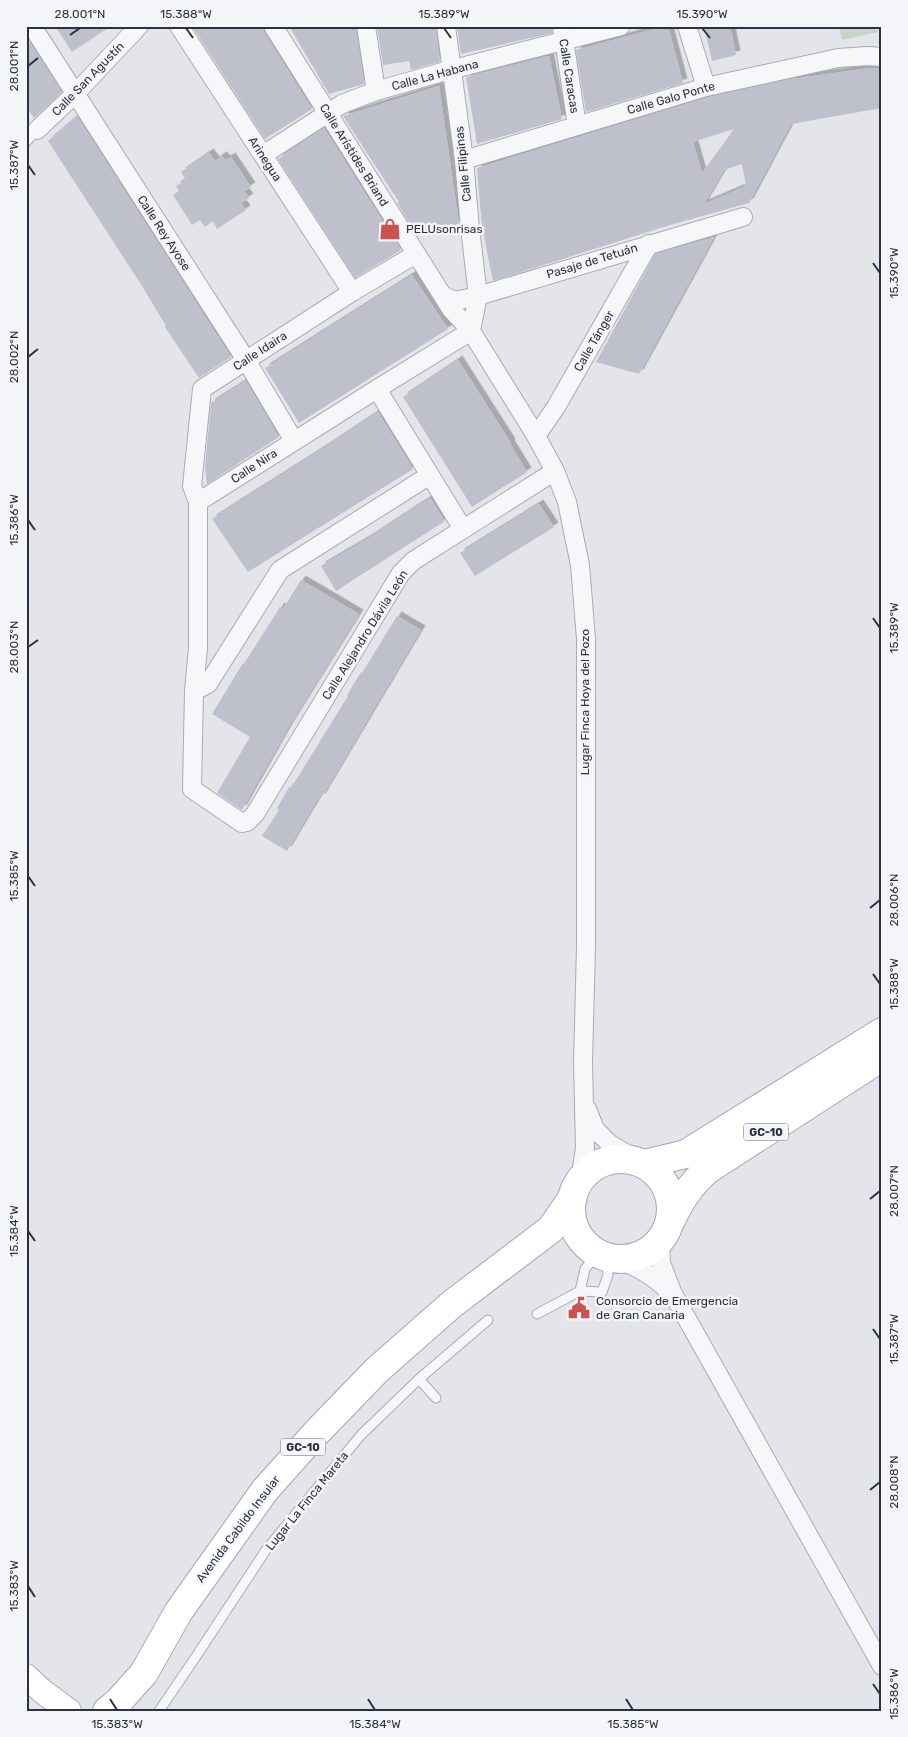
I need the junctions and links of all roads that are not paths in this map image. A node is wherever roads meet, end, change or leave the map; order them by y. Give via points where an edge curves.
1 (32, 26) edge
2 (139, 26) edge
3 (179, 26) edge
4 (273, 26) edge
5 (366, 26) edge
6 (446, 26) edge
7 (621, 26) edge
8 (687, 26) edge
9 (563, 33) edge
10 (882, 57) edge
11 (451, 70) junction
12 (706, 87) junction
13 (376, 91) junction
14 (75, 94) junction
15 (329, 113) junction
16 (577, 126) junction
17 (32, 136) edge
18 (263, 155) junction
19 (464, 160) junction
20 (743, 217) dead end
21 (649, 244) junction
22 (416, 254) junction
23 (352, 292) junction
24 (442, 295) junction
25 (478, 296) junction
26 (471, 331) junction
27 (246, 360) junction
28 (377, 389) junction
29 (536, 436) junction
30 (294, 441) junction
31 (555, 471) junction
32 (430, 475) junction
33 (198, 502) junction
34 (463, 529) junction
35 (194, 691) junction
36 (882, 1032) edge
37 (880, 1058) edge
38 (584, 1101) junction
39 (644, 1164) junction
40 (576, 1189) junction
41 (664, 1233) junction
42 (601, 1253) junction
43 (509, 1261) junction
44 (580, 1291) junction
45 (673, 1294) junction
46 (537, 1314) dead end
47 (488, 1320) dead end
48 (419, 1380) junction
49 (436, 1398) dead end
50 (882, 1666) edge
51 (144, 1673) junction
52 (26, 1676) edge
53 (69, 1711) edge
54 (107, 1711) edge
55 (137, 1711) edge
56 (159, 1711) edge

1 - 14 street, Calle Rey Ayose
2 - 14 street, Calle San Agustín
3 - 18 street, Arinegua
4 - 15 street, Calle Arístides Briand
5 - 13 street
6 - 11 street, Calle Filipinas
7 - 9 street, Calle La Habana
8 - 12 street
9 - 11 street, Calle La Habana
9 - 16 street, Calle Caracas
10 - 12 street, Calle Galo Ponte via 838,58
11 - 13 street, Calle La Habana
11 - 19 street, Calle Filipinas
12 - 16 street, Calle Galo Ponte
13 - 15 street, Calle La Habana via 342,104
14 - 17 street, Calle San Agustín
14 - 27 street, Calle Rey Ayose
15 - 18 street, Calle La Habana
15 - 22 street, Calle Arístides Briand
16 - 19 street, Calle Galo Ponte
18 - 23 street, Arinegua
19 - 25 street, Calle Filipinas
20 - 21 street, Pasaje de Tetuán
21 - 25 street, Pasaje de Tetuán
21 - 29 street, Calle Tánger via 556,407
22 - 23 street, Calle Idaira
22 - 24 street, Calle Arístides Briand
23 - 27 street, Calle Idaira
24 - 25 street, Pasaje de Tetuán via 455,301
24 - 26 street, Calle Arístides Briand
25 - 26 street, Calle Filipinas
26 - 28 street, Calle Nira
26 - 29 street, Lugar Finca Hoya del Pozo
27 - 30 street, Calle Rey Ayose
27 - 33 street, Calle Idaira via 202,389 192,486
28 - 30 street, Calle Nira
28 - 32 street
29 - 31 street, Lugar Finca Hoya del Pozo
30 - 33 street, Calle Nira
31 - 34 street, Calle Alejandro Dávila León
31 - 38 street, Lugar Finca Hoya del Pozo via 567,502 579,555 586,639
32 - 34 street
32 - 35 street via 280,570 208,684
33 - 35 street via 198,648
34 - 35 street, Calle Alejandro Dávila León via 413,561 401,573 248,822 242,823 192,789
36 - 39 main road, GC-10 via 686,1154
37 - 41 main road, GC-10 via 707,1170 682,1198
38 - 39 street, Lugar Finca Hoya del Pozo via 595,1129 610,1144
38 - 40 street, Lugar Finca Hoya del Pozo via 584,1148
39 - 40 main road, GC-10 via 630,1160 602,1163 590,1171
39 - 41 main road via 660,1178 670,1197 671,1211
40 - 42 main road via 572,1214 576,1230
40 - 43 main road, Avenida Cabildo Insular / GC-10 via 551,1229
41 - 42 main road, GC-10 via 651,1249 640,1256 627,1259
41 - 45 street via 661,1263
42 - 43 main road, Avenida Cabildo Insular / GC-10 via 566,1242
42 - 44 lane via 585,1269
42 - 44 lane via 608,1275 602,1292
42 - 45 street via 653,1276
43 - 51 main road, Avenida Cabildo Insular / GC-10 via 452,1304 377,1370 272,1482 178,1611
44 - 46 lane
45 - 50 street
47 - 48 lane, Lugar La Finca Mareta
48 - 49 lane
48 - 56 lane, Lugar La Finca Mareta via 361,1435 266,1550
51 - 54 main road, Avenida Cabildo Insular / GC-10
51 - 55 main road, Avenida Cabildo Insular / GC-10
52 - 53 street

